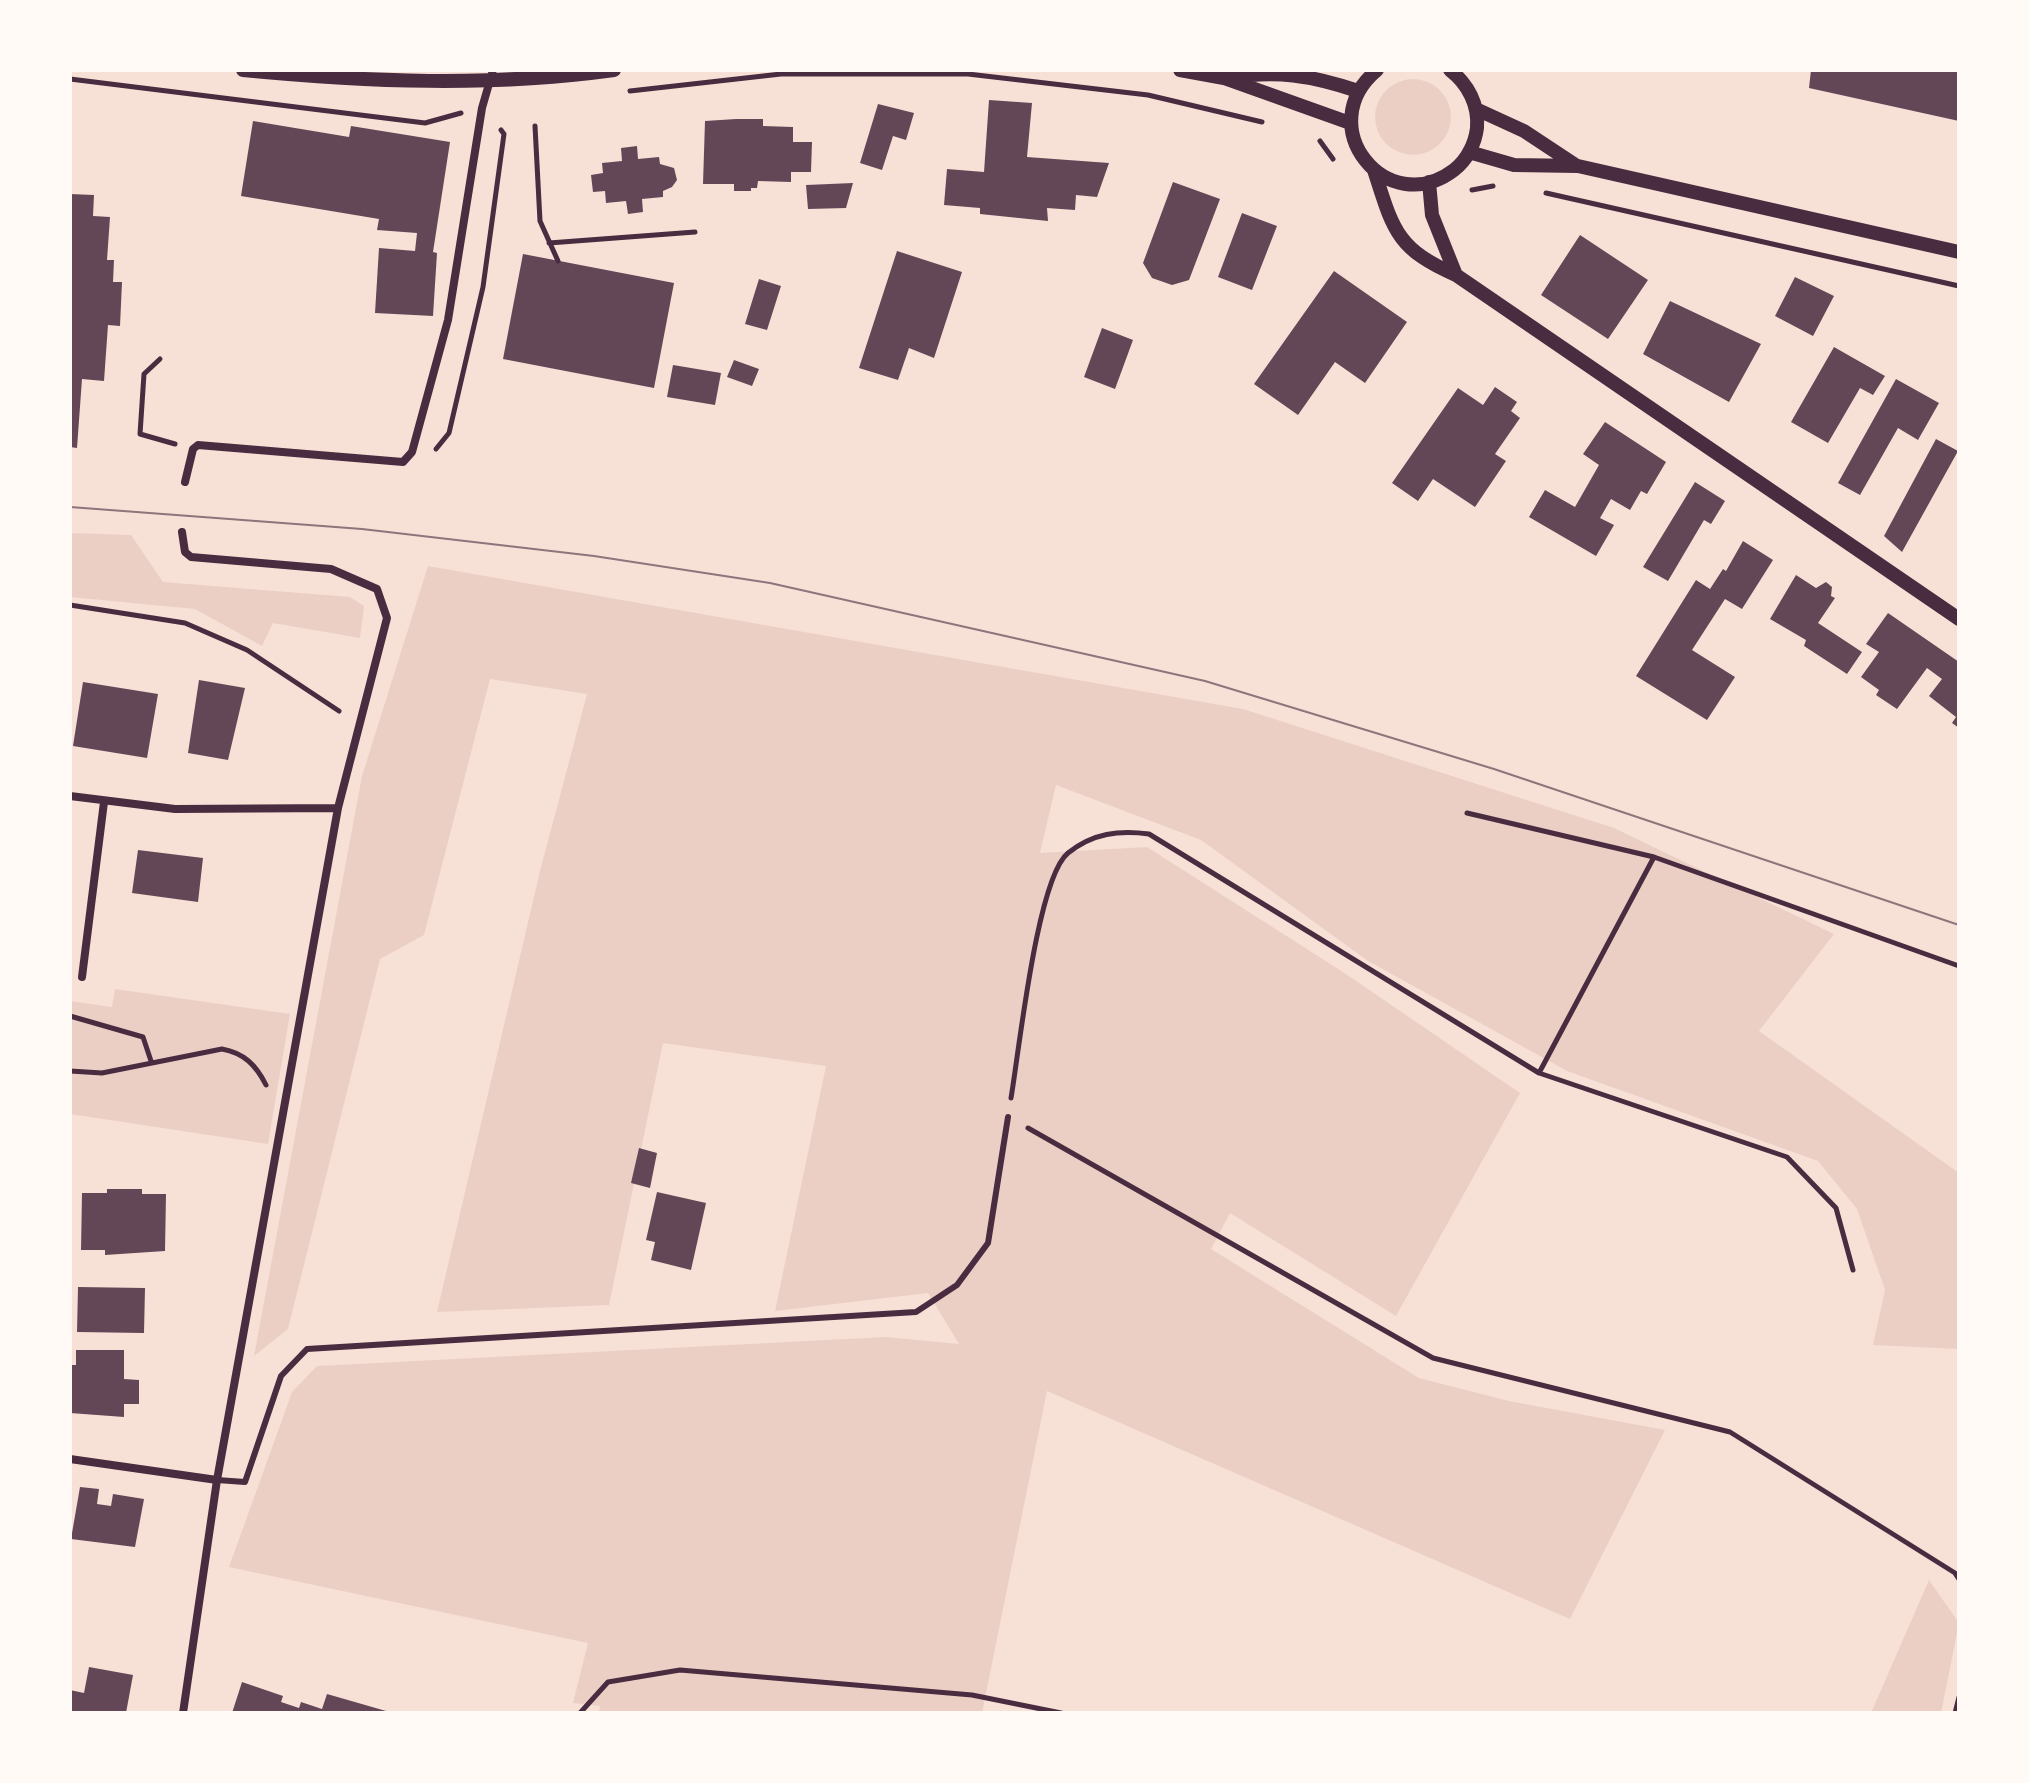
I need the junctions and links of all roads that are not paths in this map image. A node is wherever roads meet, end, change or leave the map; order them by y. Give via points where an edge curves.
1 (243, 70) edge
2 (614, 70) edge
3 (1180, 70) edge
4 (1377, 70) edge
5 (1450, 70) edge
6 (490, 76) edge
7 (1224, 78) junction
8 (1358, 91) junction
9 (1476, 109) junction
10 (1350, 123) junction
11 (1469, 152) junction
12 (1578, 166) junction
13 (1374, 170) junction
14 (1429, 182) junction
15 (1959, 252) edge
16 (1456, 275) junction
17 (185, 482) dead end
18 (182, 532) dead end
19 (1959, 619) edge
20 (70, 796) edge
21 (104, 802) junction
22 (338, 808) junction
23 (82, 977) dead end
24 (1008, 1117) road end
25 (70, 1459) edge
26 (217, 1480) junction
27 (183, 1713) edge

1 - 6 street via 308,76
2 - 6 street
3 - 7 street
4 - 8 street
5 - 9 street via 1470,92
6 - 17 street via 448,320 412,452 403,462 206,444 193,449
7 - 8 street via 1309,75
7 - 10 street
8 - 10 street
9 - 11 street
9 - 12 street via 1524,131
10 - 13 street via 1362,157
11 - 12 street via 1514,165
11 - 14 street via 1445,176
12 - 15 street
13 - 14 street via 1410,185
13 - 16 street via 1404,242 1422,260
14 - 16 street via 1432,215
16 - 19 street
18 - 22 street via 191,557 331,569 377,589 387,618
20 - 21 street
21 - 22 street via 175,809
21 - 23 street
22 - 26 street
24 - 26 lane via 988,1243 957,1285 916,1312 307,1349 281,1376 245,1482
25 - 26 street
26 - 27 street

